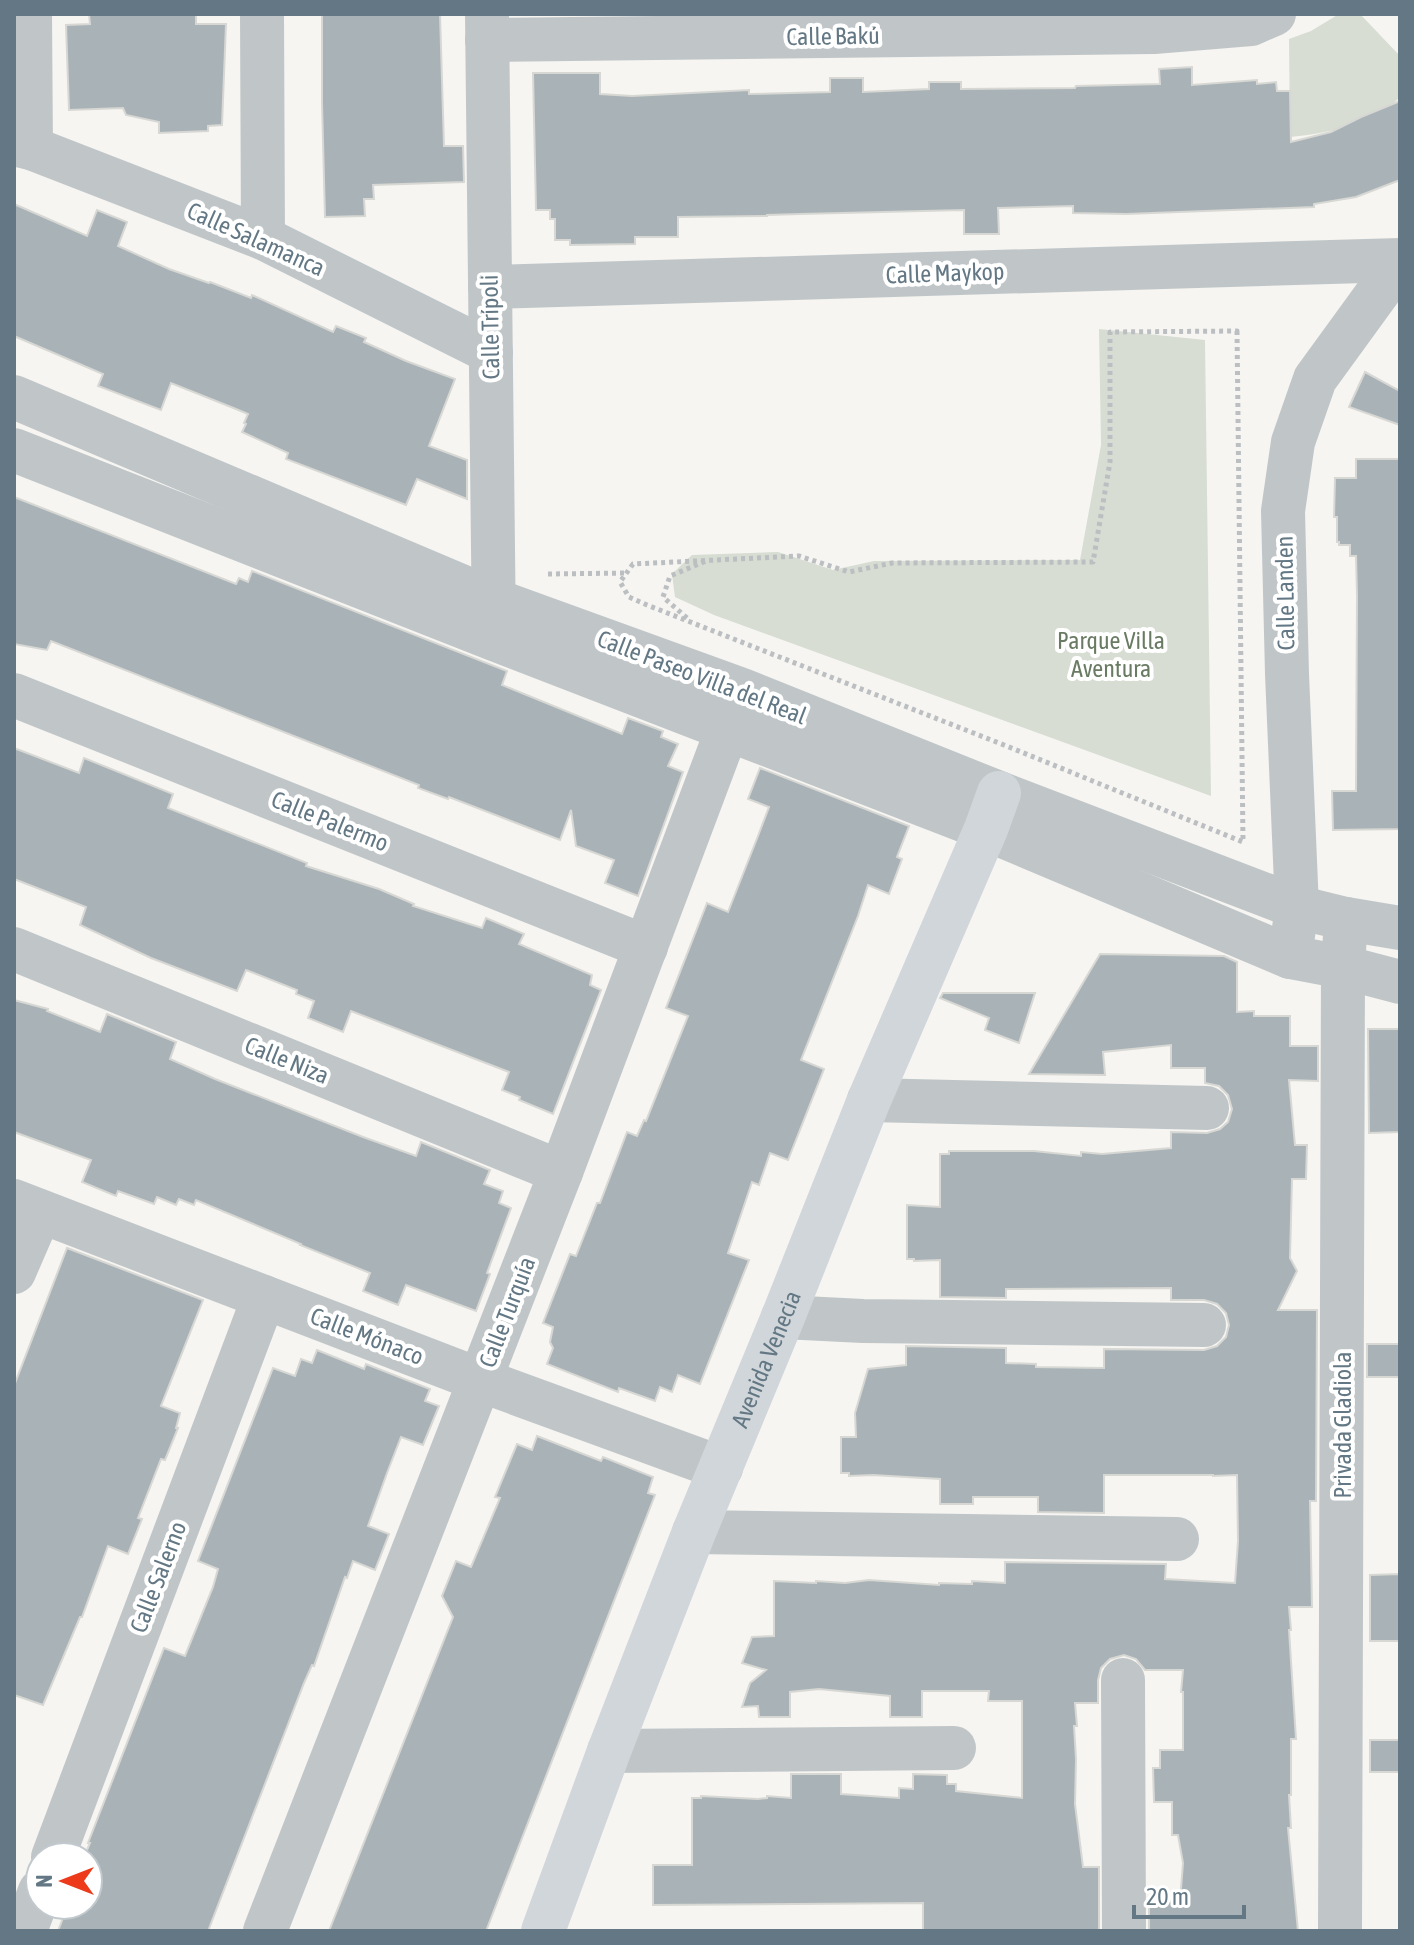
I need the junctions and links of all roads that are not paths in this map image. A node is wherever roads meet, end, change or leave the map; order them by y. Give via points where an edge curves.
1 (30, 14) edge
2 (262, 14) edge
3 (1274, 14) edge
4 (487, 27) edge
5 (22, 146) edge
6 (263, 238) junction
7 (1400, 261) edge
8 (490, 287) junction
9 (491, 352) junction
10 (14, 397) edge
11 (14, 450) edge
12 (494, 605) junction
13 (14, 695) edge
14 (735, 710) junction
15 (992, 811) junction
16 (1297, 907) junction
17 (1346, 919) junction
18 (1400, 928) edge
19 (646, 947) junction
20 (14, 949) edge
21 (1290, 957) junction
22 (1343, 967) junction
23 (1400, 982) edge
24 (869, 1100) junction
25 (1207, 1108) dead end
26 (561, 1172) junction
27 (27, 1207) edge
28 (14, 1272) edge
29 (264, 1297) junction
30 (783, 1317) junction
31 (1204, 1325) dead end
32 (480, 1380) junction
33 (721, 1468) junction
34 (694, 1532) junction
35 (1177, 1539) dead end
36 (1123, 1680) dead end
37 (954, 1748) dead end
38 (609, 1751) junction
39 (59, 1841) edge
40 (265, 1931) edge
41 (543, 1931) edge
42 (1124, 1931) edge
43 (1340, 1931) edge

1 - 5 street
2 - 6 street
3 - 4 street, Calle Bakú via 1251,24 1154,32
4 - 8 street, Calle Trípoli
5 - 6 street, Calle Salamanca
6 - 9 street, Calle Salamanca
7 - 8 street, Calle Maykop
7 - 16 street, Calle Landen via 1315,379 1293,442 1283,511
8 - 9 street, Calle Trípoli
9 - 12 street, Calle Trípoli
10 - 12 street, Calle Paseo Villa del Real
11 - 12 street, Calle Paseo Villa del Real
12 - 14 street, Calle Paseo Villa del Real
13 - 19 street, Calle Palermo
14 - 15 street, Calle Paseo Villa del Real
14 - 19 street, Calle Turquía
15 - 16 street, Calle Paseo Villa del Real
15 - 21 street, Calle Paseo Villa del Real
15 - 24 main road, Avenida Venecia
16 - 17 street, Calle Paseo Villa del Real
16 - 21 street, Calle Landen
17 - 18 street, Calle Paseo Villa del Real
17 - 22 street, Privada Gladiola
19 - 26 street, Calle Turquía
20 - 26 street, Calle Niza
21 - 22 street, Calle Paseo Villa del Real
22 - 23 street, Calle Paseo Villa del Real
22 - 43 street, Privada Gladiola
24 - 25 street
24 - 30 main road, Avenida Venecia
26 - 32 street, Calle Turquía
27 - 28 street
27 - 29 street, Calle Mónaco
29 - 32 street, Calle Mónaco
29 - 39 street, Calle Salerno
30 - 31 street
30 - 33 main road, Avenida Venecia
32 - 33 street, Calle Mónaco
32 - 40 street, Calle Turquía
33 - 34 main road, Avenida Venecia
34 - 35 street
34 - 38 main road, Avenida Venecia
36 - 42 street
37 - 38 street
38 - 41 main road, Avenida Venecia

